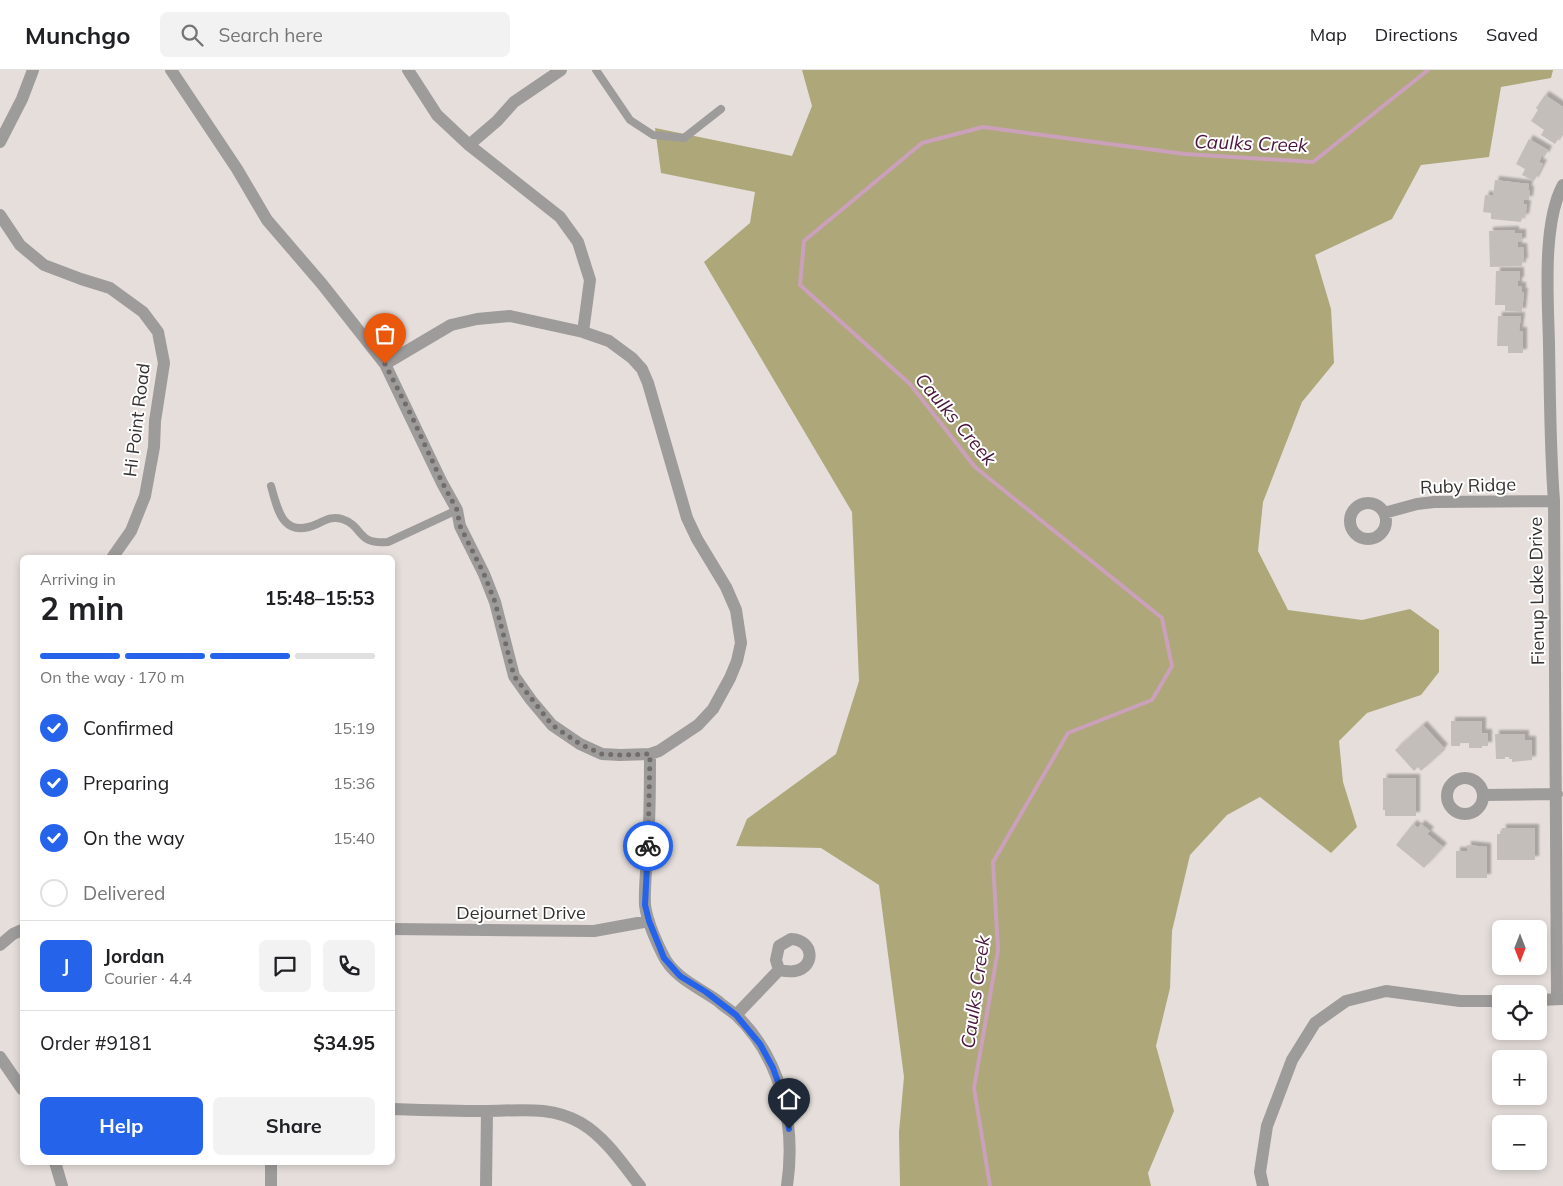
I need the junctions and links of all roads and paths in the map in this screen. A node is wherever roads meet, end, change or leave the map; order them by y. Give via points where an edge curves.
1 (33, 70) edge
2 (171, 70) edge
3 (408, 70) edge
4 (561, 70) edge
5 (596, 70) edge
6 (720, 109) dead end
7 (0, 142) edge
8 (469, 145) junction
9 (1563, 186) edge
10 (0, 215) edge
11 (583, 332) junction
12 (385, 364) junction
13 (271, 486) dead end
14 (1554, 501) junction
15 (457, 510) junction
16 (1384, 514) dead end
17 (114, 555) edge
18 (650, 754) junction
19 (1557, 794) junction
20 (1484, 795) dead end
21 (649, 921) junction
22 (395, 930) edge
23 (20, 931) edge
24 (0, 945) edge
25 (779, 970) dead end
26 (1560, 999) edge
27 (1492, 1000) edge
28 (1547, 1000) edge
29 (736, 1015) junction
30 (0, 1058) edge
31 (20, 1086) edge
32 (395, 1110) edge
33 (487, 1111) junction
34 (57, 1165) edge
35 (271, 1165) edge
36 (62, 1186) edge
37 (271, 1186) edge
38 (486, 1186) edge
39 (640, 1186) edge
40 (787, 1186) edge
41 (1263, 1186) edge

1 - 7 street
2 - 12 street via 267,220
3 - 8 street via 438,115
4 - 8 street via 514,102
5 - 6 lane via 630,120 654,135 684,138
8 - 11 street via 560,217 578,242 590,280
9 - 14 street, Fienup Lake Drive via 1556,197 1548,243 1550,451
10 - 17 street, Hi Point Road via 20,245 44,264 110,288 144,312 158,332 164,363 145,496 131,531
11 - 12 street via 510,316 477,319 451,324
11 - 18 street via 609,341 642,369 687,518 736,610 740,643 737,661 713,709 698,725
12 - 15 street
13 - 15 lane via 279,515 291,526 306,528 332,517 344,519 366,540 378,543 388,542
14 - 16 street, Ruby Ridge via 1434,502
14 - 19 street, Fienup Lake Drive
15 - 18 street via 460,526 495,602 514,676 531,700 552,725 602,754
18 - 21 street via 645,905
19 - 20 street
19 - 26 street, Fienup Lake Drive
21 - 22 street, Dejournet Drive via 594,931
21 - 29 street via 664,958 680,976
23 - 24 street
25 - 29 street
26 - 28 street
27 - 41 street via 1460,1001 1386,991 1346,1000 1315,1023 1292,1060 1267,1126 1260,1172
29 - 40 street via 760,1044 785,1102 790,1164
30 - 31 street
32 - 33 street
33 - 38 street
33 - 39 street via 537,1109 558,1112 581,1123 606,1142
34 - 36 street
35 - 37 street

